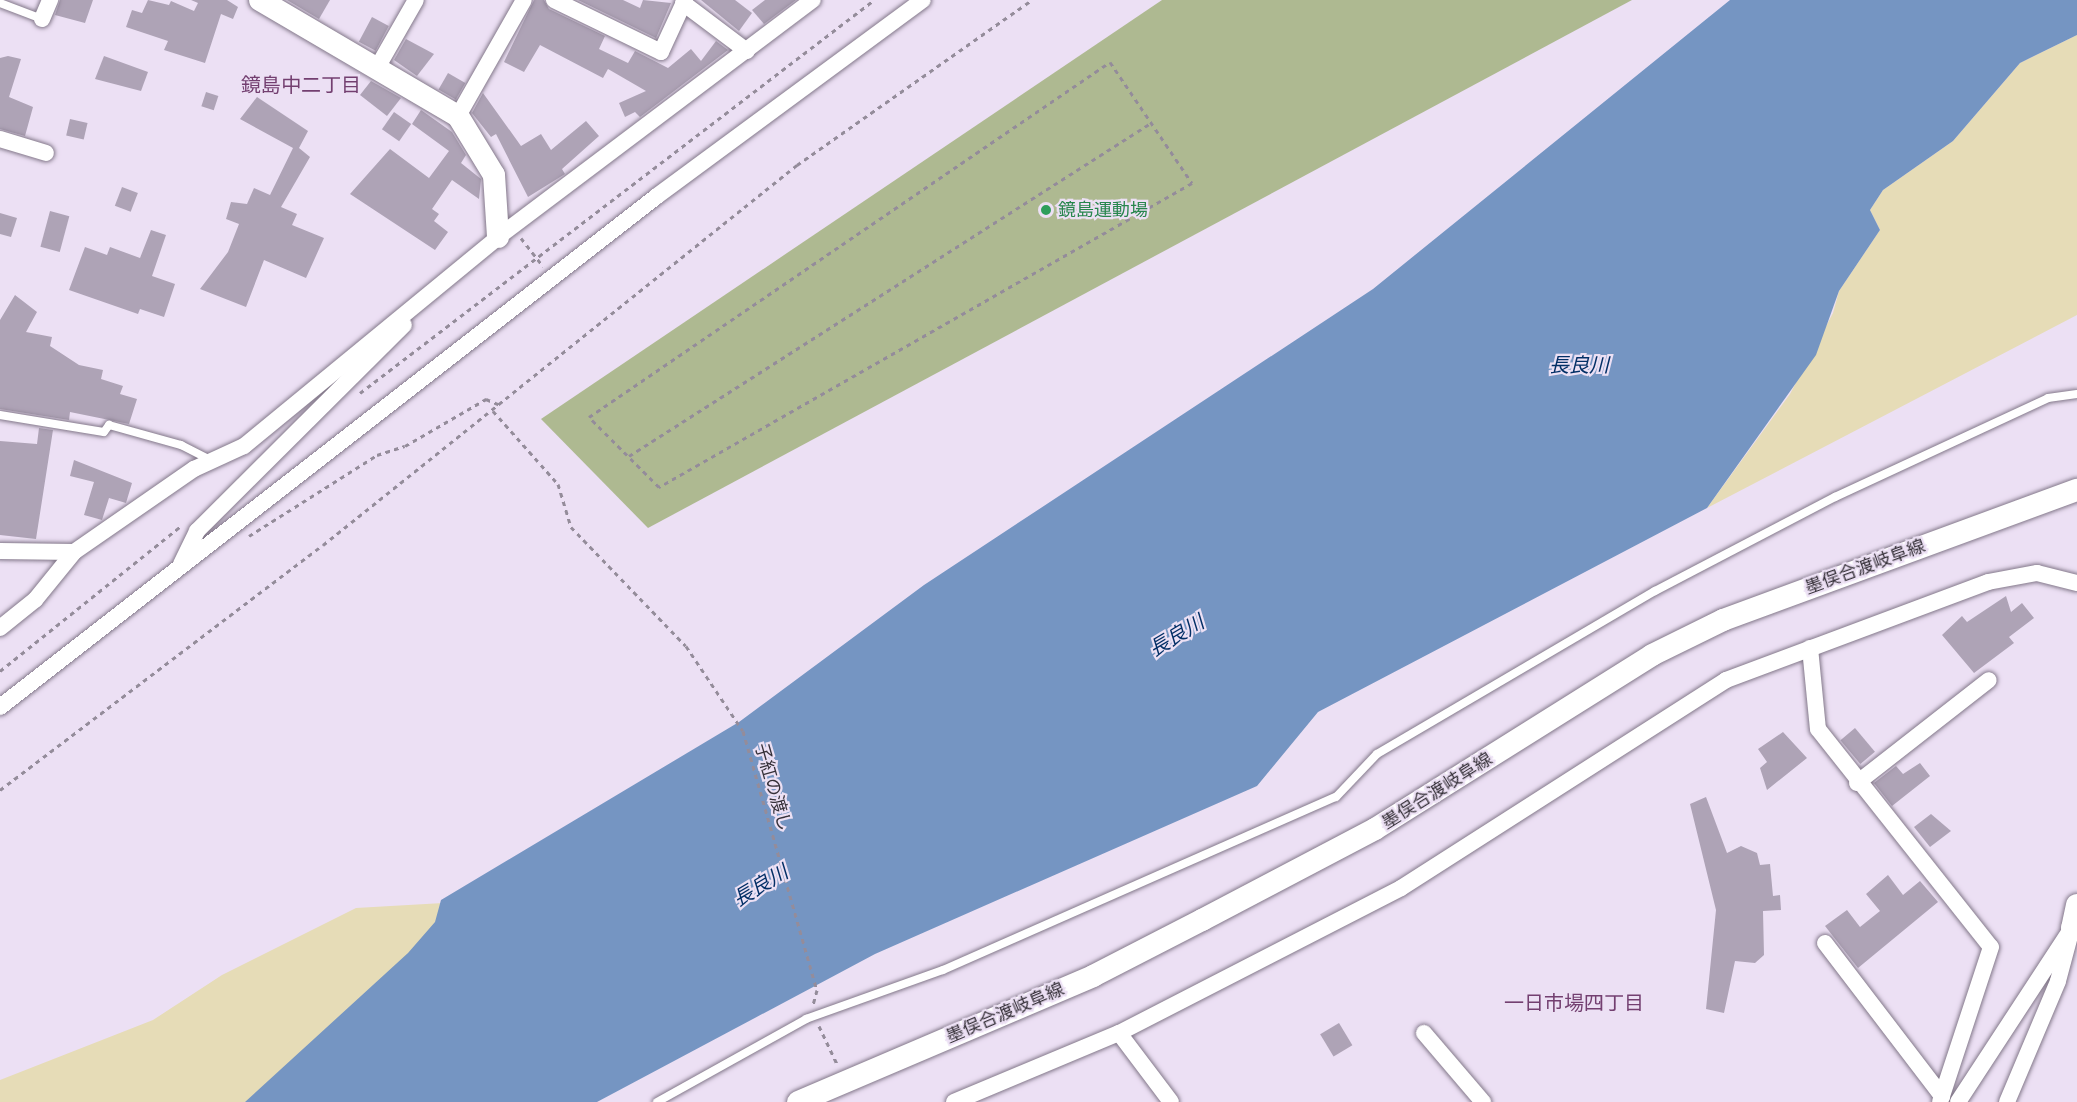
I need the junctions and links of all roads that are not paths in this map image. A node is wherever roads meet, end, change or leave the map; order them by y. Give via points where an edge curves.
1 (50, 0) edge
2 (261, 0) edge
3 (416, 0) edge
4 (524, 0) edge
5 (813, 0) edge
6 (923, 0) edge
7 (556, 1) edge
8 (684, 2) edge
9 (0, 3) edge
10 (42, 19) joint
11 (747, 51) junction
12 (377, 68) junction
13 (458, 116) junction
14 (0, 139) edge
15 (46, 153) dead end
16 (505, 232) junction
17 (441, 288) junction
18 (2077, 394) edge
19 (0, 415) edge
20 (210, 460) junction
21 (2077, 490) edge
22 (0, 551) edge
23 (74, 552) junction
24 (180, 568) junction
25 (2077, 583) edge
26 (0, 628) edge
27 (1810, 648) junction
28 (1989, 680) dead end
29 (0, 707) edge
30 (1857, 783) junction
31 (2077, 905) edge
32 (2074, 929) edge
33 (1825, 943) dead end
34 (1119, 1033) junction
35 (1424, 1033) dead end
36 (1941, 1099) edge
37 (657, 1102) edge
38 (798, 1102) edge
39 (954, 1102) edge
40 (1171, 1102) edge
41 (1483, 1102) edge
42 (1958, 1102) edge
43 (2007, 1102) edge

1 - 10 street
2 - 12 main road
3 - 12 street
4 - 13 street
5 - 11 street
6 - 24 street via 553,277
7 - 8 street via 661,52
8 - 11 street
9 - 10 lane
11 - 16 street
12 - 13 main road
13 - 16 main road via 494,175
14 - 15 street
16 - 17 street
17 - 20 street via 358,347 244,446
17 - 24 street via 197,531
18 - 37 lane via 2048,399 1835,496 1655,591 1377,754 1336,797 943,970 815,1016
19 - 20 lane via 104,432 109,425 181,445
20 - 23 street
21 - 38 main road, 墨俣合渡岐阜線 via 1723,620 1652,655 1375,829 1202,920 1093,976
22 - 23 street
23 - 26 street via 35,600
24 - 29 street
25 - 27 street via 2037,573 1988,582
27 - 30 street via 1818,729
27 - 34 street via 1726,680 1401,888
28 - 30 street
30 - 36 street via 1991,947
31 - 32 main road
32 - 42 street
32 - 43 street via 2058,981
33 - 36 street
34 - 39 street
34 - 40 street
35 - 41 street

